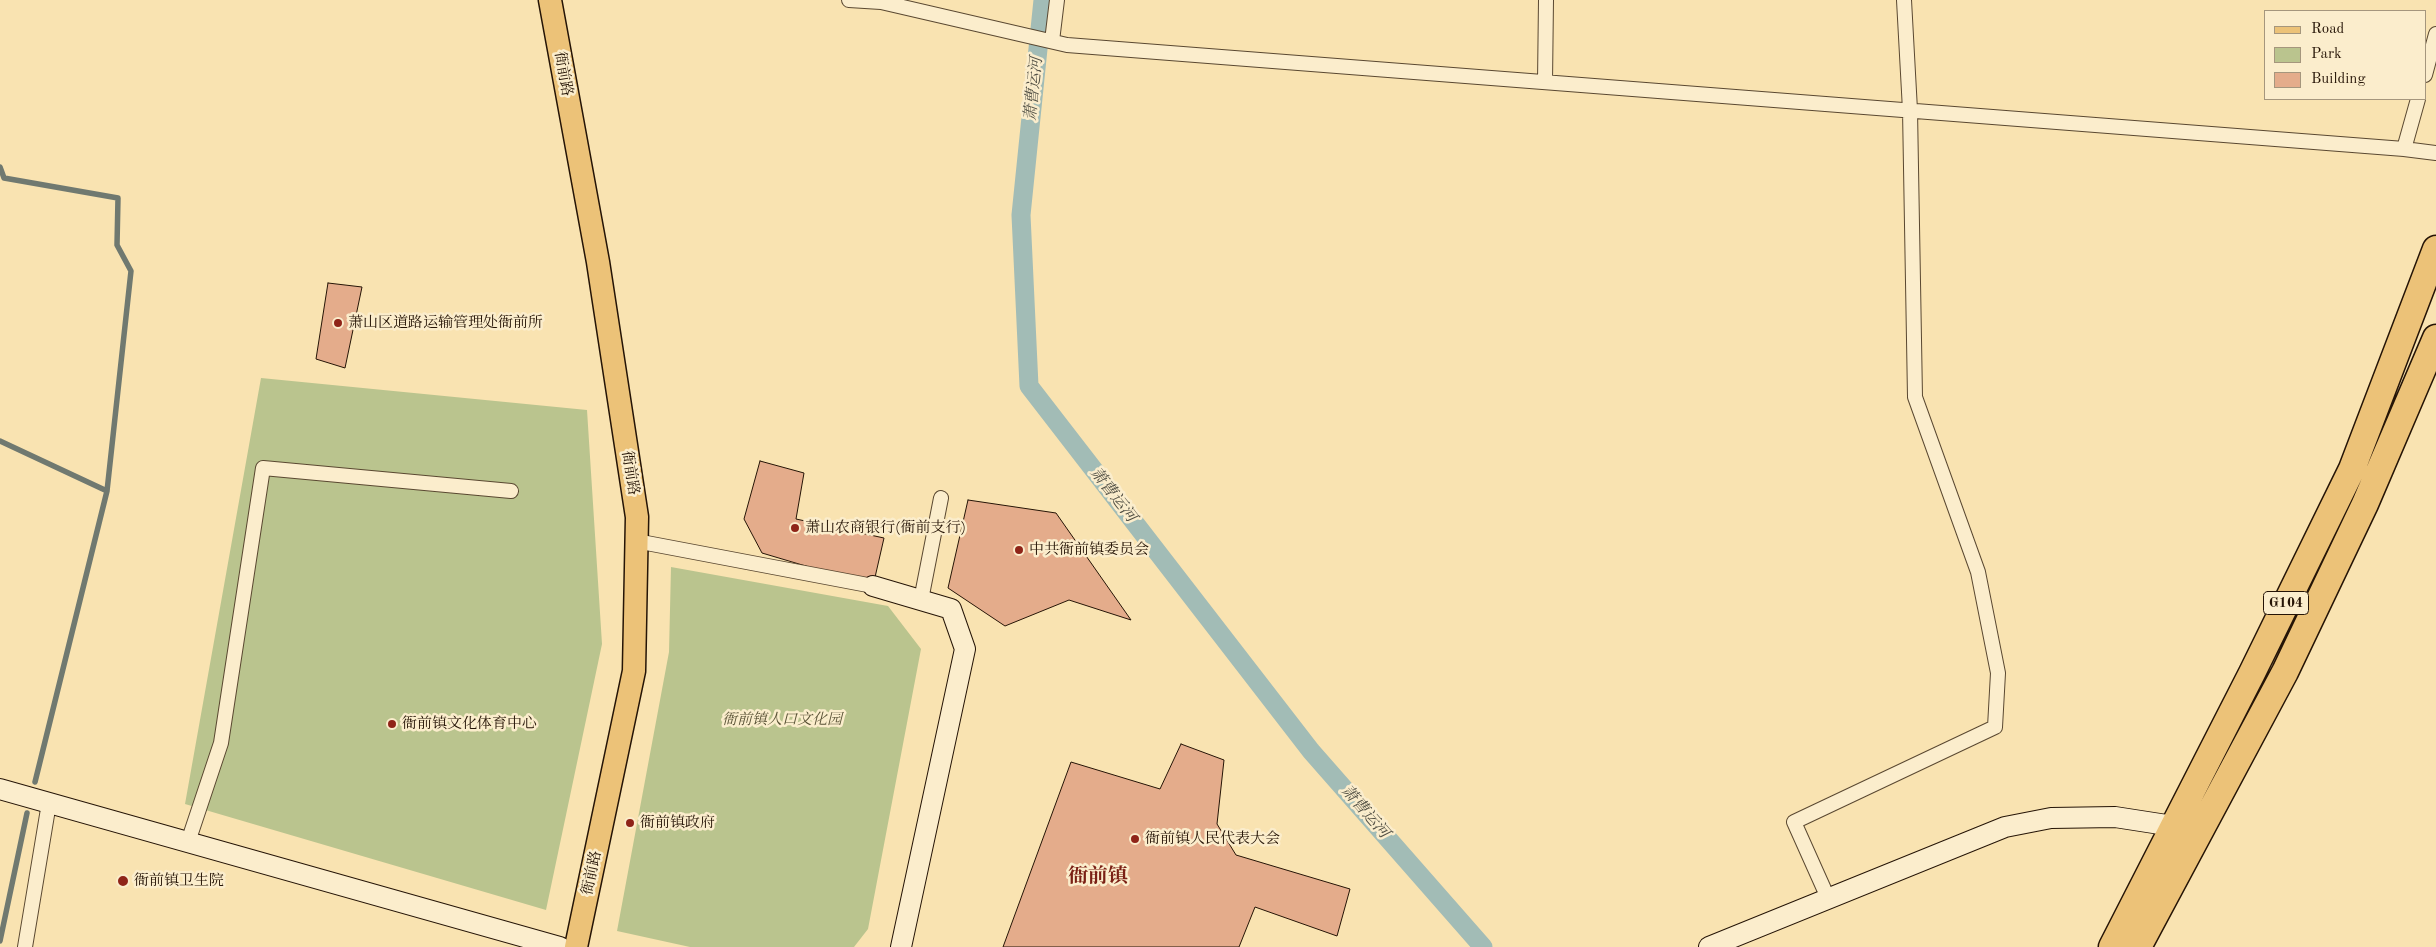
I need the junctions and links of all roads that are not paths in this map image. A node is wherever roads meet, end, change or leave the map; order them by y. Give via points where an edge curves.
1 (550, 0) edge
2 (849, 0) edge
3 (1057, 0) edge
4 (1546, 0) edge
5 (1904, 0) edge
6 (910, 4) edge
7 (2436, 34) edge
8 (1052, 41) junction
9 (2426, 71) edge
10 (1545, 82) junction
11 (2418, 100) edge
12 (1910, 110) junction
13 (2404, 149) junction
14 (2436, 153) edge
15 (2436, 249) edge
16 (2436, 338) edge
17 (511, 491) dead end
18 (942, 498) dead end
19 (636, 541) junction
20 (873, 586) joint
21 (921, 600) junction
22 (0, 789) edge
23 (49, 803) junction
24 (2173, 826) junction
25 (188, 842) junction
26 (2194, 843) junction
27 (1828, 898) junction
28 (25, 947) edge
29 (560, 947) edge
30 (576, 947) edge
31 (901, 947) edge
32 (1709, 947) edge
33 (2112, 947) edge
34 (2138, 947) edge

1 - 19 main road, 衙前路 via 601,282 637,516
2 - 6 street
3 - 8 street
4 - 10 street
5 - 12 street
6 - 8 street
7 - 9 street
8 - 10 street via 1067,45
10 - 12 street
11 - 13 street
12 - 13 street
12 - 27 street via 1915,397 1978,572 1998,673 1994,727 1794,822
13 - 14 street
15 - 24 highway, G104 via 2352,469
16 - 26 highway, G104 via 2365,504 2285,672
17 - 25 street via 263,468 221,743
18 - 21 street
19 - 20 street
19 - 30 main road, 衙前路 via 634,671
20 - 21 street
21 - 31 street via 951,609 964,649
22 - 23 street
23 - 25 street
23 - 28 street
24 - 26 street
24 - 27 street via 2114,817 2051,818 2005,827
24 - 33 highway, G104
25 - 29 street
26 - 34 highway, G104
27 - 32 street

